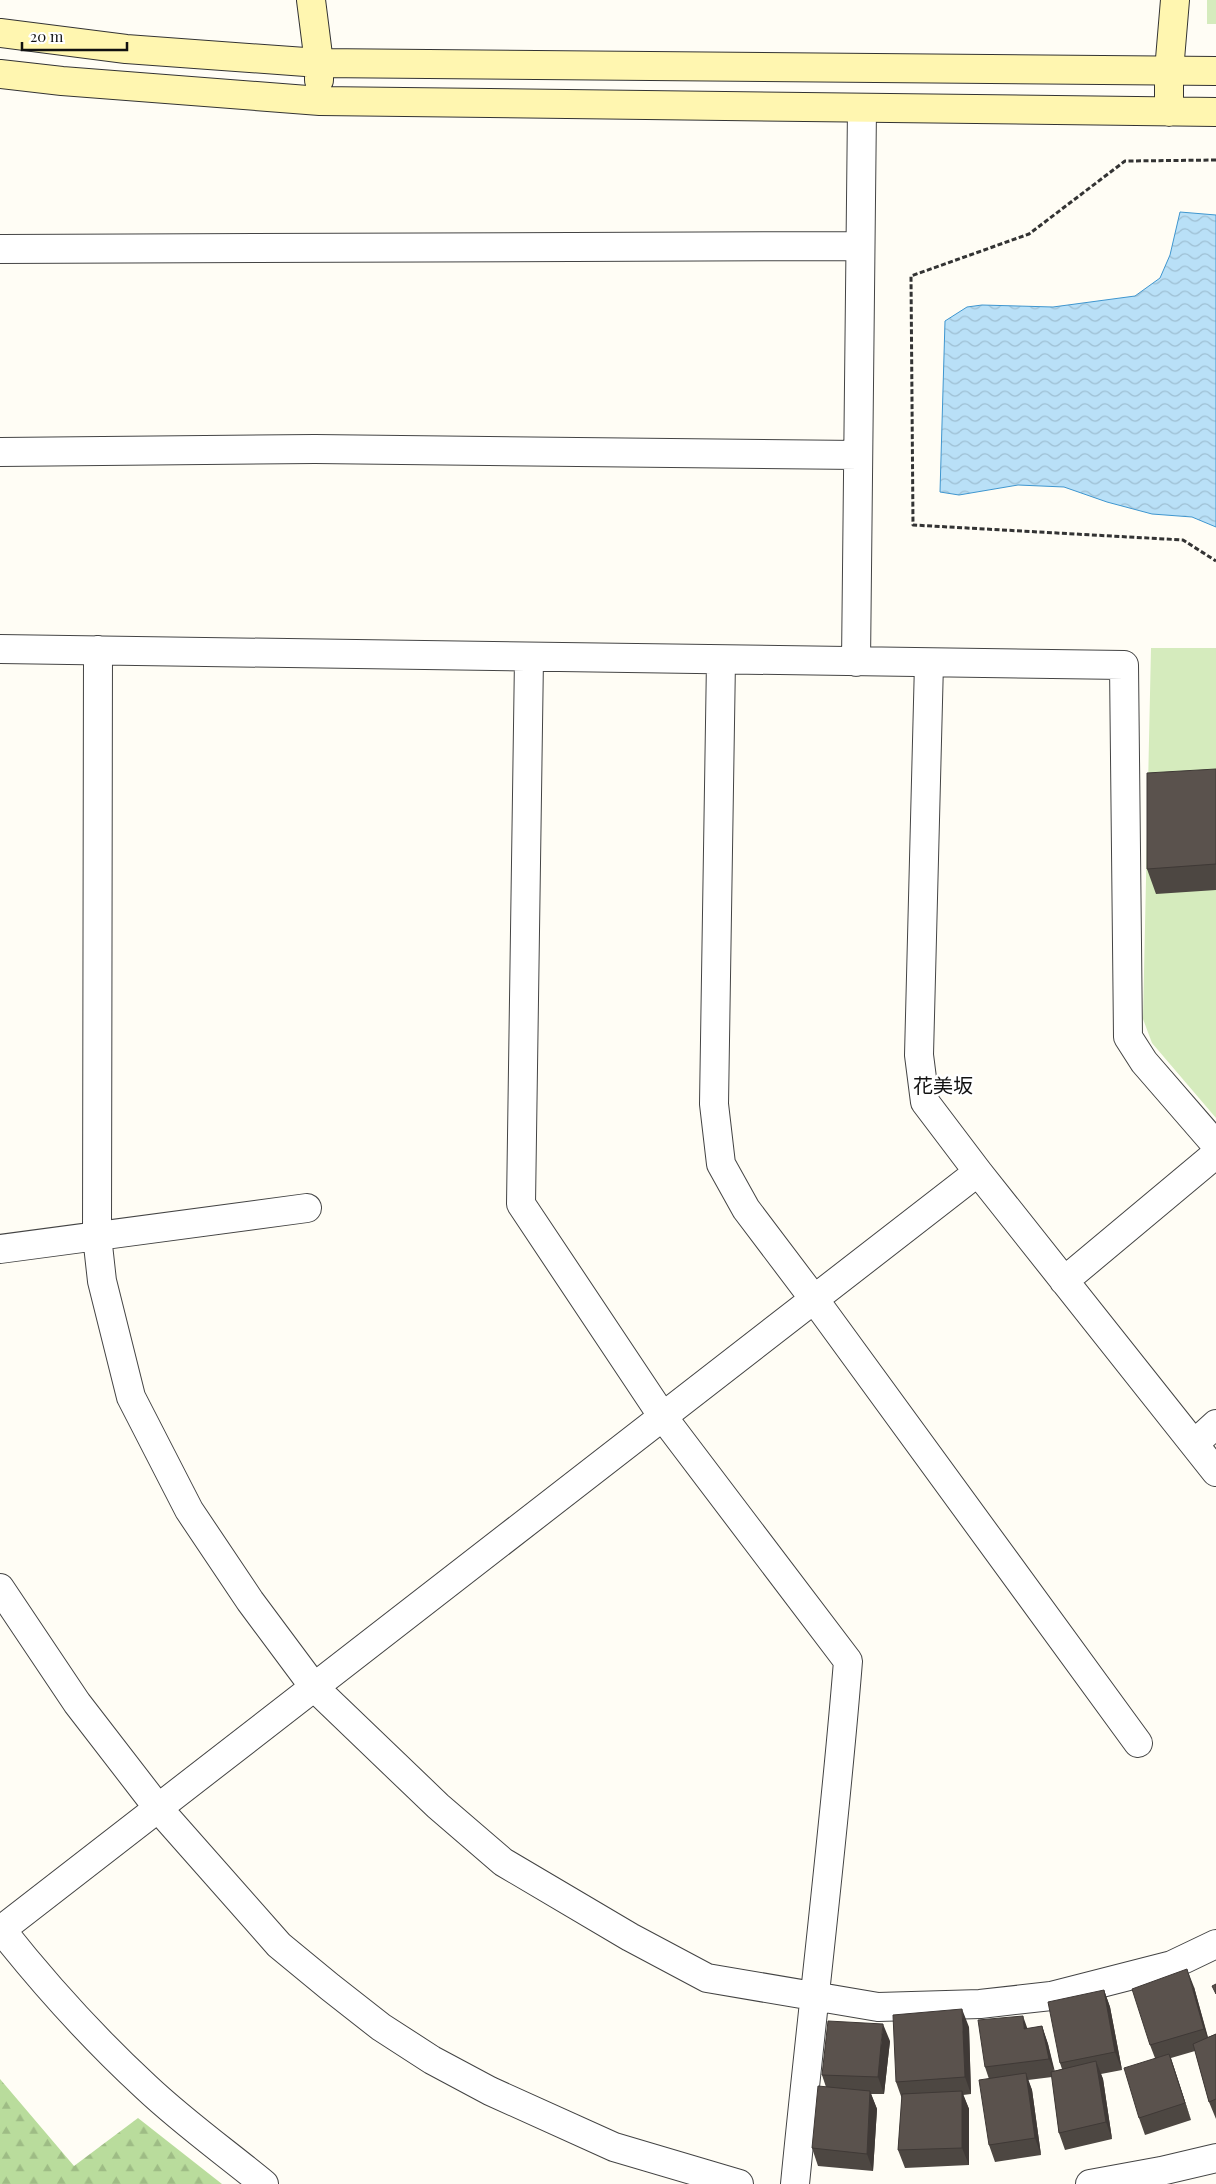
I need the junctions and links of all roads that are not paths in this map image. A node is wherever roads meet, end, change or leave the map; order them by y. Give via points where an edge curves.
1 (311, 0) edge
2 (1175, 0) edge
3 (0, 33) edge
4 (319, 63) junction
5 (1169, 71) junction
6 (1216, 71) edge
7 (0, 74) edge
8 (320, 101) junction
9 (862, 108) junction
10 (1169, 112) junction
11 (1216, 112) edge
12 (860, 246) junction
13 (0, 250) edge
14 (0, 452) edge
15 (858, 455) junction
16 (0, 649) edge
17 (98, 650) junction
18 (529, 658) junction
19 (721, 660) junction
20 (856, 662) junction
21 (929, 663) junction
22 (1216, 1145) edge
23 (1216, 1154) edge
24 (978, 1172) junction
25 (307, 1208) dead end
26 (97, 1236) junction
27 (0, 1249) edge
28 (1064, 1281) junction
29 (814, 1299) junction
30 (663, 1416) junction
31 (1216, 1424) edge
32 (1194, 1444) junction
33 (1216, 1472) edge
34 (0, 1588) edge
35 (314, 1687) junction
36 (1138, 1743) dead end
37 (158, 1808) junction
38 (1, 1929) edge
39 (1216, 1944) edge
40 (814, 1997) junction
41 (1216, 2158) edge
42 (264, 2184) edge
43 (739, 2184) edge
44 (795, 2184) edge
45 (1090, 2184) edge

1 - 4 street
2 - 5 street
3 - 4 street via 126,48
4 - 5 street
4 - 8 street
5 - 6 street
5 - 10 street
7 - 8 street
8 - 9 street
9 - 10 street
9 - 12 street
10 - 11 street
12 - 13 street
12 - 15 street
14 - 15 street via 315,449
15 - 20 street
16 - 17 street
17 - 18 street
17 - 26 street
18 - 19 street
18 - 30 street via 521,1204
19 - 20 street
19 - 29 street via 714,1104 721,1164 746,1209
20 - 21 street
21 - 22 street via 1124,665 1128,1037 1144,1062
21 - 24 street via 919,1055 925,1102
23 - 28 street
24 - 28 street
24 - 29 street
25 - 26 street
26 - 27 street
26 - 35 street via 102,1281 131,1397 189,1510 250,1601
28 - 32 street
29 - 30 street
29 - 36 street
30 - 35 street
30 - 40 street via 848,1661 839,1780
31 - 32 street
32 - 33 street
34 - 37 street via 76,1703
35 - 37 street
35 - 40 street via 438,1806 503,1862 707,1978
37 - 38 street
37 - 43 street via 279,1945 381,2027 432,2060 490,2091 614,2147
38 - 42 street via 42,1981 147,2088 194,2130
39 - 40 street via 1172,1965 1051,1996 980,2004 878,2007
40 - 44 street
41 - 45 street

